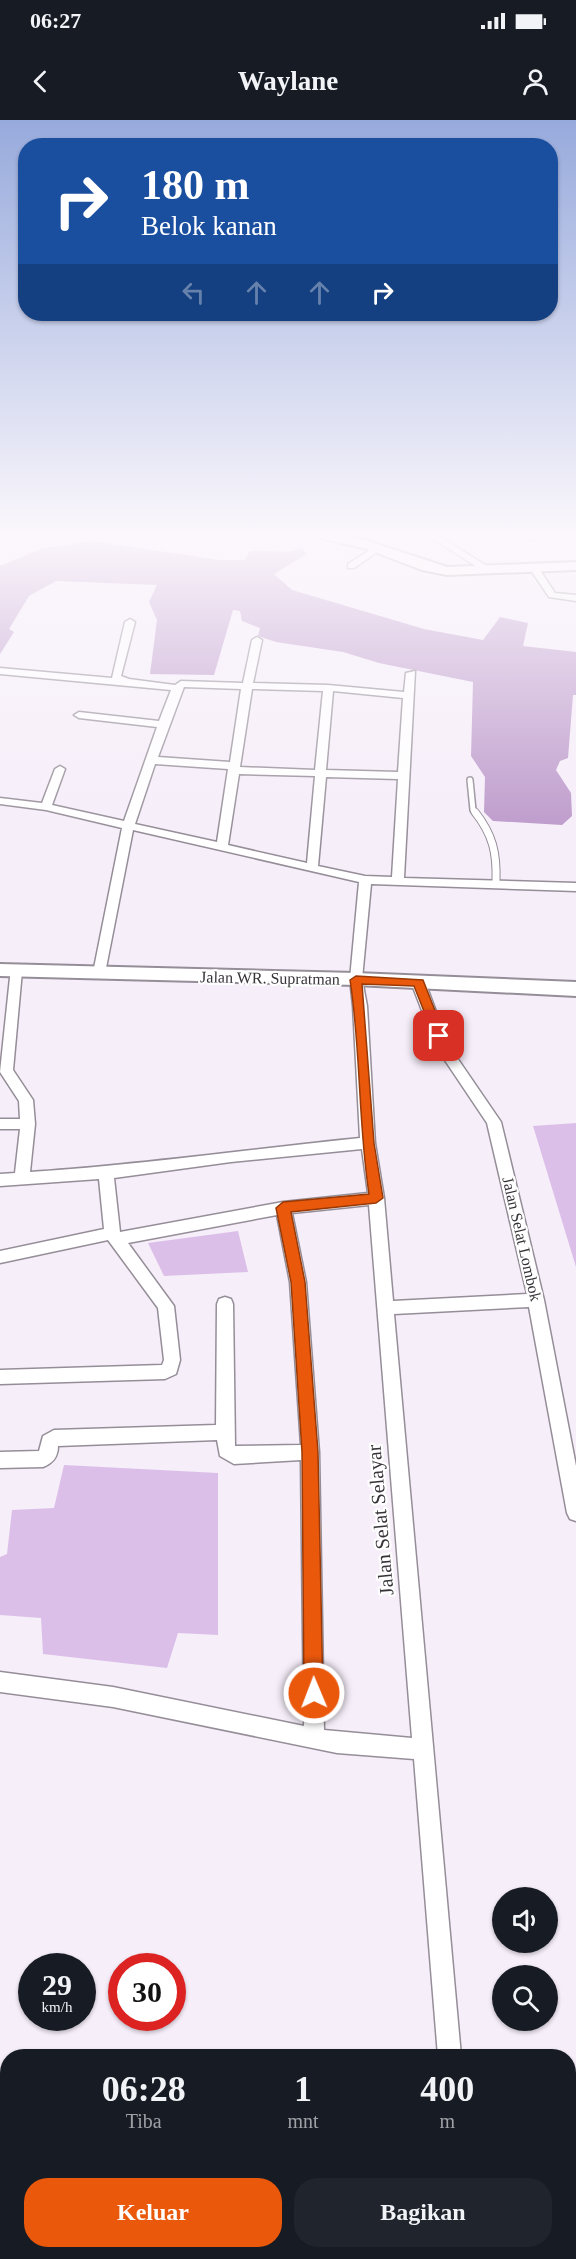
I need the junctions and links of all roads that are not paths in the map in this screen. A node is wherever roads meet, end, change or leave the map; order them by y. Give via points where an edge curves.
1 (126, 635) edge
2 (257, 640) dead end
3 (0, 671) edge
4 (411, 673) dead end
5 (124, 682) junction
6 (247, 686) junction
7 (176, 688) junction
8 (328, 688) junction
9 (409, 696) junction
10 (80, 715) dead end
11 (164, 725) junction
12 (150, 760) junction
13 (234, 768) junction
14 (60, 769) dead end
15 (319, 773) junction
16 (404, 777) junction
17 (470, 780) dead end
18 (0, 801) edge
19 (46, 807) junction
20 (128, 826) junction
21 (222, 846) junction
22 (312, 868) junction
23 (365, 880) junction
24 (398, 880) junction
25 (496, 882) junction
26 (576, 887) edge
27 (8, 970) edge
28 (99, 973) junction
29 (418, 982) junction
30 (356, 983) junction
31 (576, 989) edge
32 (0, 1124) edge
33 (28, 1124) junction
34 (368, 1143) junction
35 (106, 1173) junction
36 (21, 1178) junction
37 (0, 1180) edge
38 (376, 1198) junction
39 (283, 1208) junction
40 (114, 1236) junction
41 (0, 1257) edge
42 (536, 1300) junction
43 (225, 1304) dead end
44 (384, 1308) junction
45 (0, 1377) edge
46 (225, 1432) junction
47 (310, 1452) junction
48 (0, 1460) edge
49 (576, 1513) edge
50 (0, 1682) edge
51 (314, 1739) junction
52 (423, 1749) junction
53 (449, 2049) edge

1 - 5 street via 115,676
2 - 6 street
3 - 5 street
4 - 9 street
5 - 7 street
6 - 7 street via 186,683
6 - 8 street
6 - 13 street
7 - 11 street
8 - 9 street
8 - 15 street
9 - 16 street
10 - 11 street
11 - 12 street
12 - 13 street
12 - 20 street
13 - 15 street
13 - 21 street
14 - 19 street
15 - 16 street
15 - 22 street
16 - 24 street
17 - 25 lane via 473,810 489,830 494,844
18 - 19 street
19 - 20 street
20 - 21 street
20 - 28 street
21 - 22 street
22 - 23 street
23 - 24 street
23 - 30 street, Jalan Selat Selayar
24 - 25 street
25 - 26 street
27 - 28 street, Jalan WR. Supratman
27 - 33 street via 6,1070 25,1097
28 - 30 street, Jalan WR. Supratman
29 - 30 street, Jalan WR. Supratman
29 - 31 street, Jalan WR. Supratman
29 - 42 street, Jalan Selat Lombok via 443,1047 495,1122
30 - 34 street, Jalan Selat Selayar
32 - 33 street
33 - 36 street
34 - 35 street via 231,1155
34 - 38 street, Jalan Selat Selayar
35 - 36 street
35 - 40 street
36 - 37 street
38 - 39 street
38 - 44 street, Jalan Selat Selayar
39 - 40 street
39 - 47 street via 298,1282
40 - 41 street
40 - 45 street via 166,1306 170,1369
42 - 44 street
42 - 49 street, Jalan Selat Lombok
43 - 46 street
44 - 52 street, Jalan Selat Selayar
46 - 47 street via 230,1455
46 - 48 street via 54,1438 49,1441 49,1453 43,1459
47 - 51 street
50 - 51 street via 113,1697
51 - 52 street
52 - 53 street, Jalan Selat Selayar

